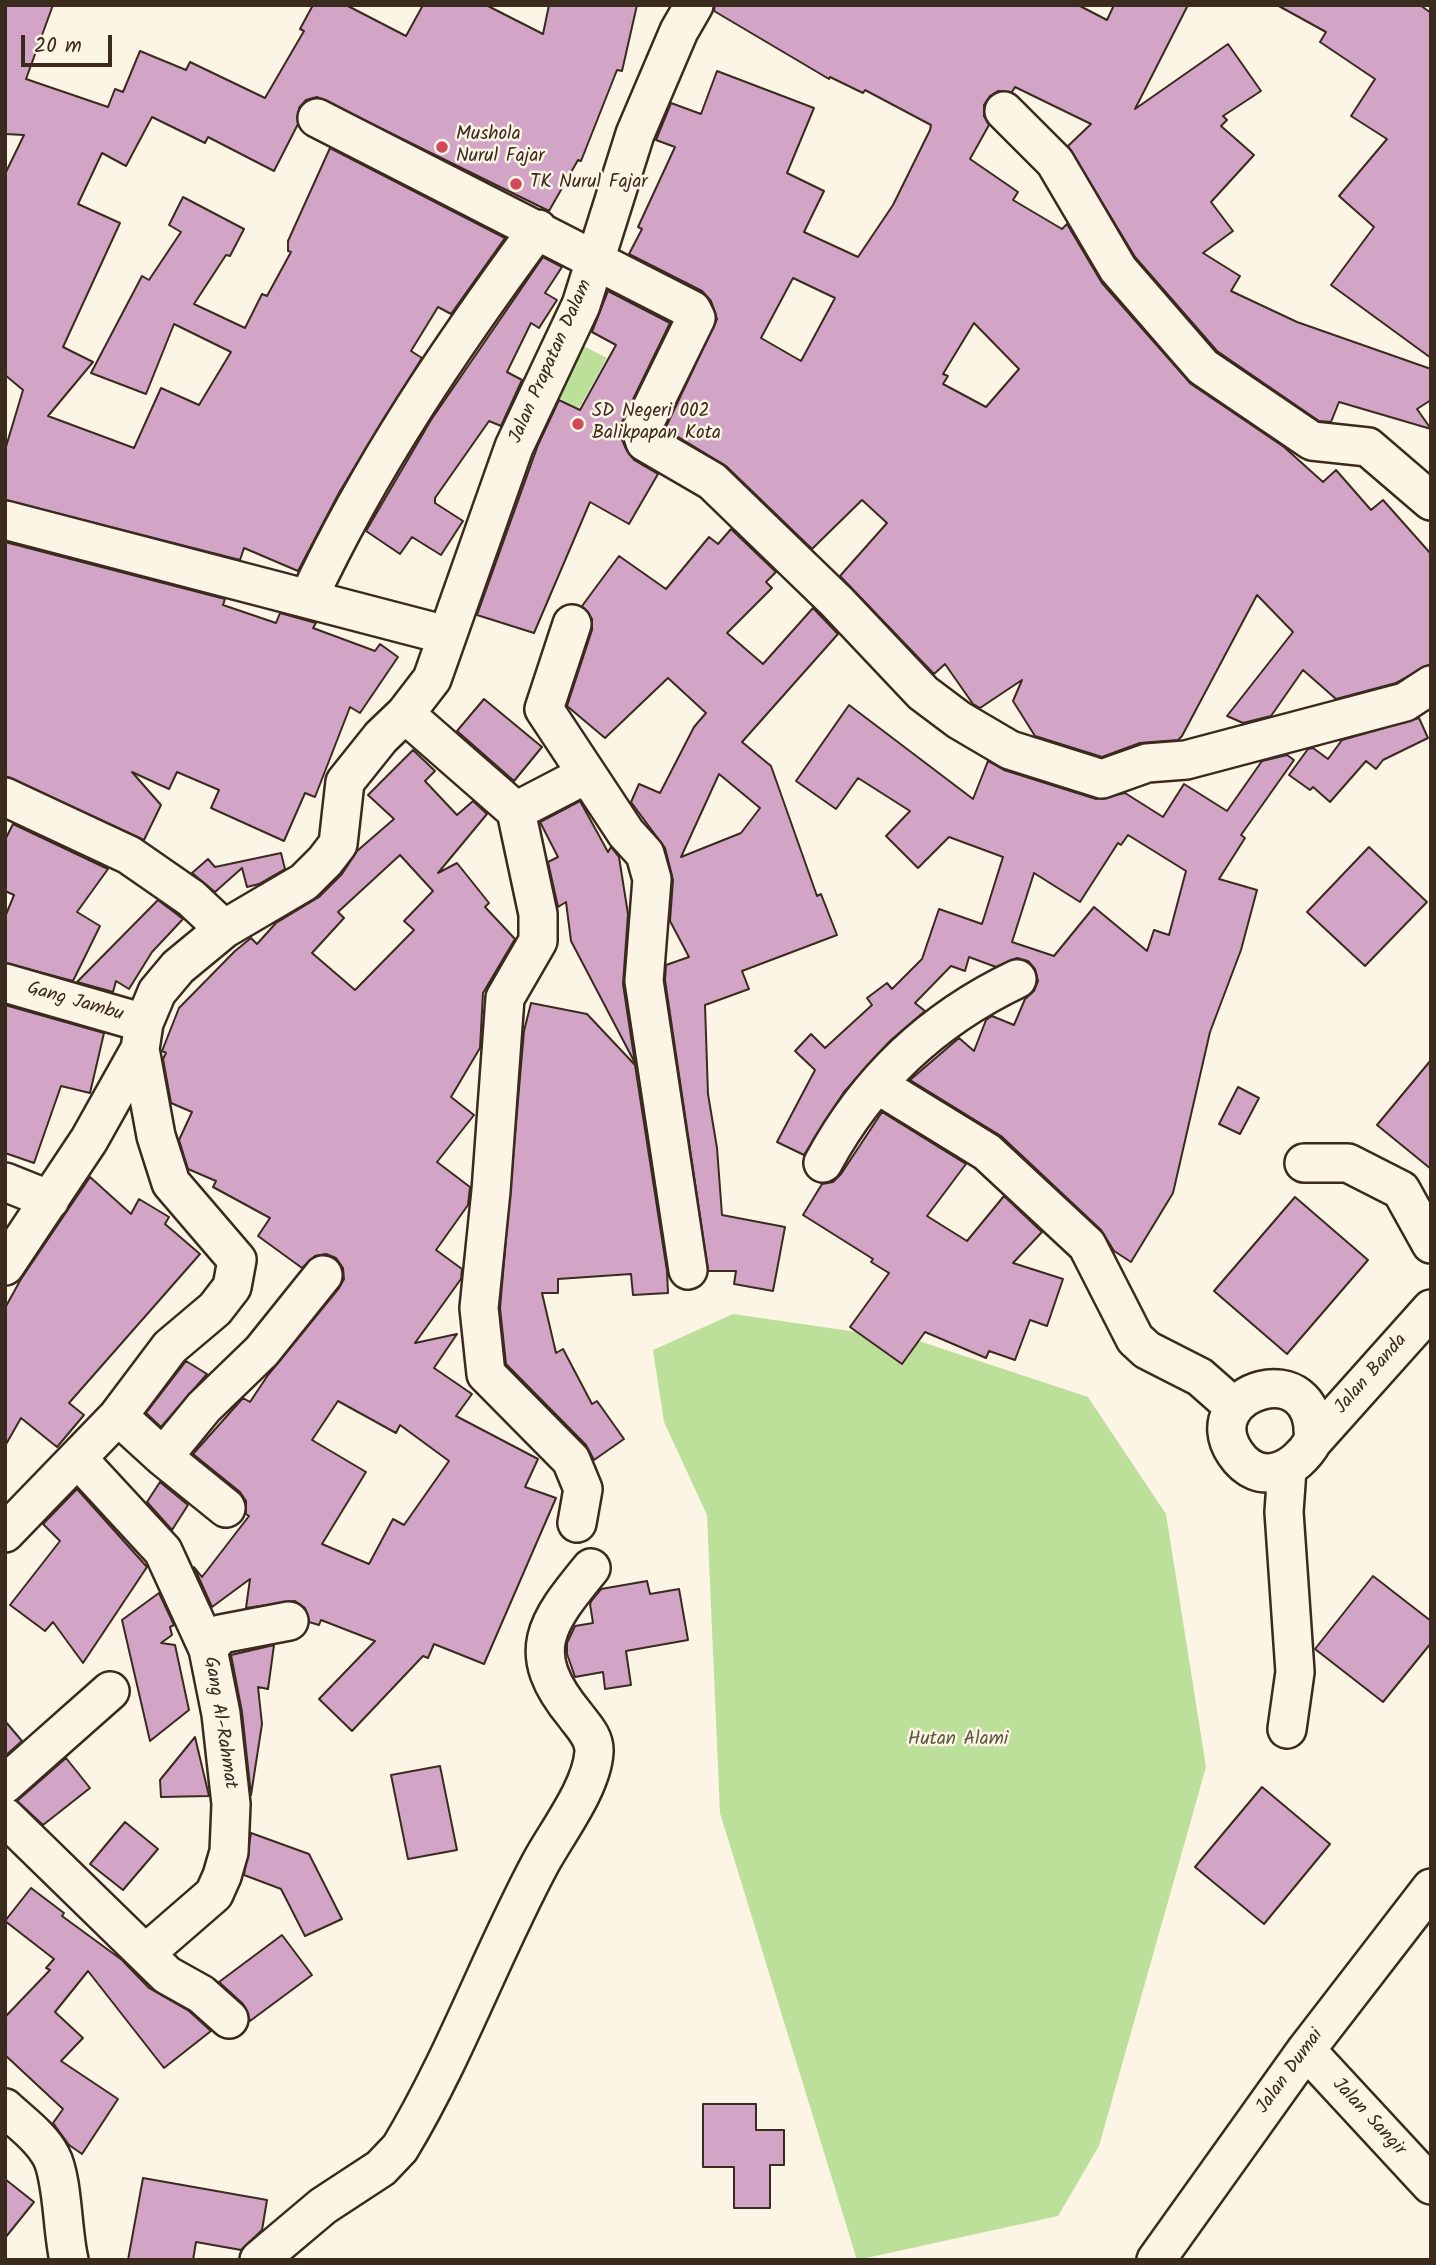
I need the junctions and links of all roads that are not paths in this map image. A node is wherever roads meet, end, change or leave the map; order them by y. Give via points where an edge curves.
1 (694, 5) edge
2 (1004, 111) dead end
3 (317, 118) dead end
4 (538, 229) junction
5 (597, 259) junction
6 (1431, 501) edge
7 (5, 520) edge
8 (308, 599) junction
9 (572, 624) dead end
10 (446, 635) junction
11 (1431, 684) edge
12 (405, 715) junction
13 (587, 774) junction
14 (5, 797) edge
15 (516, 811) junction
16 (224, 929) junction
17 (1017, 979) dead end
18 (5, 983) edge
19 (142, 1036) junction
20 (878, 1085) junction
21 (823, 1163) dead end
22 (1304, 1163) dead end
23 (5, 1182) edge
24 (50, 1200) junction
25 (1431, 1244) edge
26 (5, 1266) edge
27 (688, 1270) dead end
28 (323, 1275) dead end
29 (1431, 1309) edge
30 (1234, 1407) junction
31 (118, 1416) junction
32 (1312, 1441) junction
33 (163, 1457) junction
34 (78, 1460) junction
35 (1287, 1469) junction
36 (226, 1508) dead end
37 (577, 1523) dead end
38 (5, 1533) edge
39 (591, 1568) dead end
40 (289, 1621) dead end
41 (208, 1649) junction
42 (110, 1691) dead end
43 (1287, 1729) dead end
44 (5, 1784) edge
45 (5, 1817) edge
46 (1431, 1888) edge
47 (146, 1953) junction
48 (229, 2019) dead end
49 (1306, 2050) junction
50 (5, 2108) edge
51 (1431, 2185) edge
52 (69, 2260) edge
53 (258, 2260) edge
54 (1156, 2260) edge

1 - 5 street, Jalan Prapatan Dalam via 635,134
2 - 6 street via 1055,162 1118,269 1203,367 1312,441 1368,447
3 - 4 street
4 - 5 street
4 - 8 street via 419,396 343,523
5 - 10 street, Jalan Prapatan Dalam via 581,305 514,447
5 - 11 street via 696,314 641,430 645,442 712,481 923,693 1010,750 1102,779 1405,702
7 - 8 street
8 - 10 street
9 - 13 street via 544,709
10 - 12 street, Jalan Prapatan Dalam via 432,679
12 - 15 street
12 - 16 street, Jalan Prapatan Dalam via 345,782 338,844 325,861 304,882
13 - 15 street
13 - 27 street via 645,854 652,879 644,981
14 - 16 street via 129,855 191,898
15 - 37 street via 538,914 538,941 505,998 479,1308 486,1374 570,1460 583,1489
16 - 19 street, Jalan Prapatan Dalam via 164,984
17 - 20 street via 950,1015 920,1038
18 - 19 street, Gang Jambu
19 - 24 street, Jalan Prapatan Dalam via 89,1140
19 - 31 street via 156,1136 171,1183 237,1260 227,1294 170,1347
20 - 21 street via 854,1112
20 - 30 street via 987,1152 1087,1245 1135,1339 1200,1377
22 - 25 street via 1348,1163 1401,1190
23 - 24 street
24 - 26 street, Jalan Prapatan Dalam
28 - 33 street via 262,1351 204,1407
29 - 32 street, Jalan Banda
30 - 32 street via 1262,1388 1290,1392 1310,1413
30 - 35 street via 1229,1439 1241,1460 1262,1472
31 - 33 street
31 - 34 street
32 - 35 street via 1303,1458
33 - 36 street
34 - 38 street
34 - 41 street, Gang Al-Rahmat via 163,1551
35 - 43 street via 1284,1511 1295,1672
39 - 53 street via 561,1605 544,1650 549,1676 590,1734 594,1751 586,1780 400,2148 381,2168 323,2206
40 - 41 street via 221,1634
41 - 47 street, Gang Al-Rahmat via 228,1779 229,1852 214,1894
42 - 44 street
45 - 47 street
46 - 49 street, Jalan Dumai
47 - 48 street via 167,1975 201,1994
49 - 51 street, Jalan Sangir
49 - 54 street, Jalan Dumai
50 - 52 street via 52,2157

